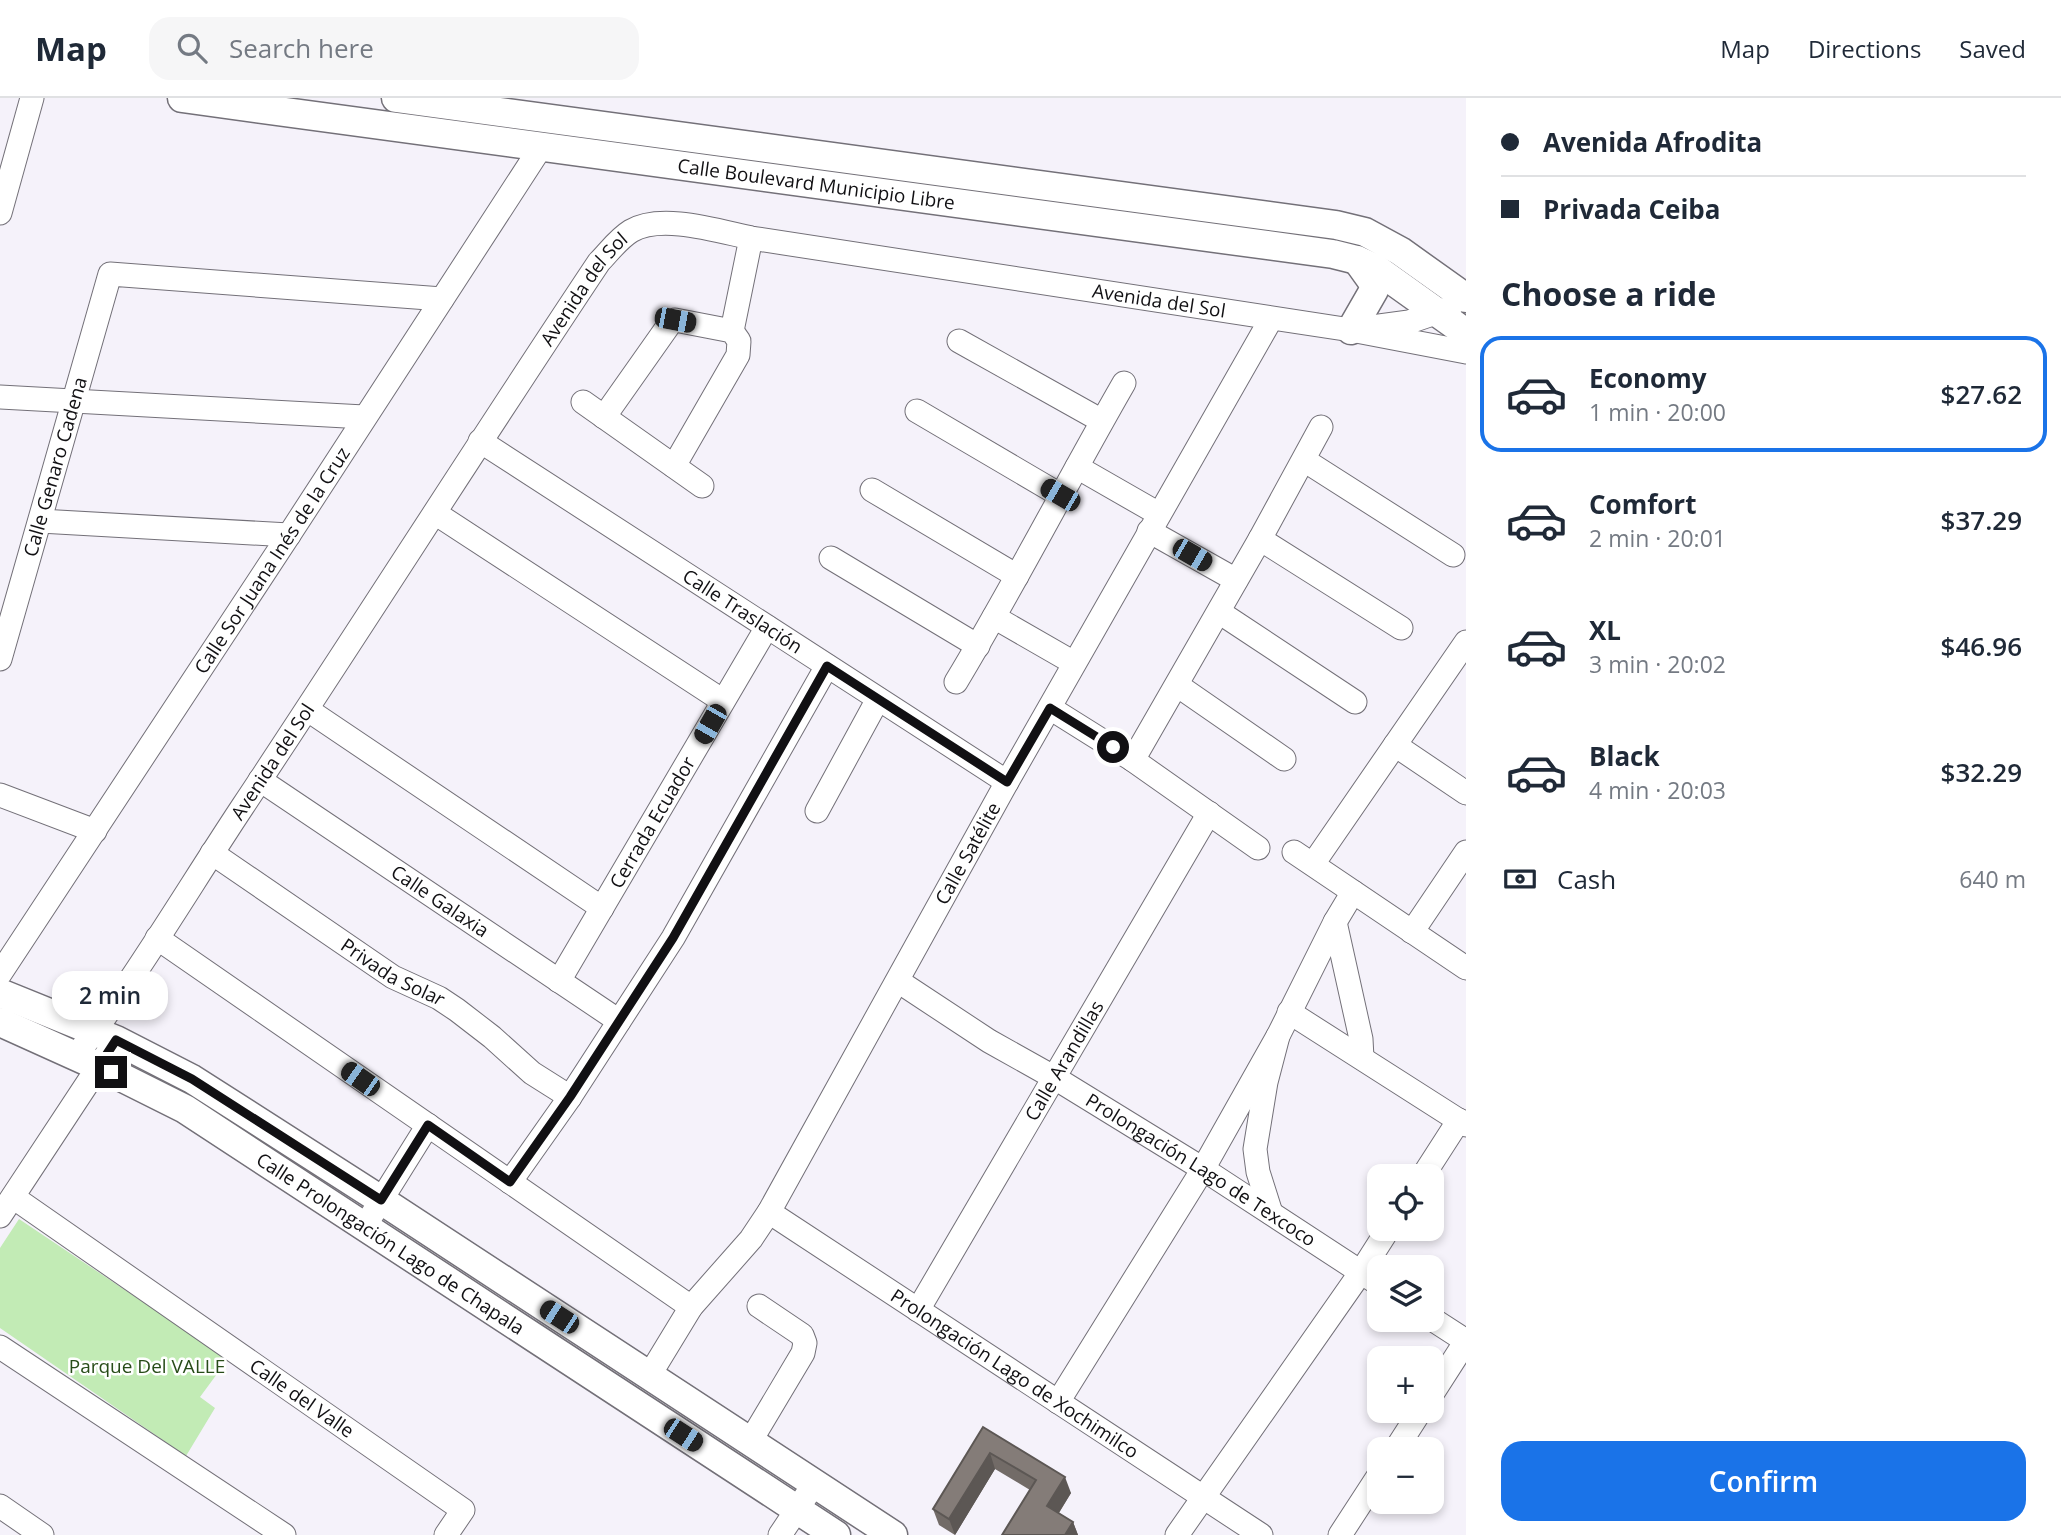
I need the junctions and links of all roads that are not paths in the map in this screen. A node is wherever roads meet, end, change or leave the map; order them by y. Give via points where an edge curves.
1 (33, 98) edge
2 (182, 98) edge
3 (396, 98) edge
4 (541, 146) junction
5 (0, 213) edge
6 (751, 238) junction
7 (1357, 260) junction
8 (1466, 298) edge
9 (442, 299) junction
10 (1466, 306) edge
11 (1436, 312) junction
12 (1271, 319) junction
13 (1351, 330) junction
14 (732, 331) junction
15 (1466, 333) edge
16 (958, 341) dead end
17 (1466, 352) edge
18 (1124, 383) dead end
19 (0, 397) edge
20 (74, 402) junction
21 (583, 402) dead end
22 (917, 411) dead end
23 (365, 417) junction
24 (604, 417) junction
25 (1102, 421) junction
26 (1321, 427) dead end
27 (480, 441) junction
28 (1304, 460) junction
29 (674, 466) junction
30 (1077, 467) junction
31 (702, 486) dead end
32 (872, 490) dead end
33 (1060, 495) junction
34 (435, 513) junction
35 (40, 521) junction
36 (1154, 522) junction
37 (289, 535) junction
38 (1260, 538) junction
39 (1453, 555) dead end
40 (831, 558) dead end
41 (1017, 576) junction
42 (1236, 580) junction
43 (1219, 612) junction
44 (994, 617) junction
45 (767, 627) junction
46 (1401, 628) dead end
47 (1466, 642) edge
48 (978, 646) junction
49 (0, 659) edge
50 (1074, 663) junction
51 (827, 666) junction
52 (956, 682) dead end
53 (1177, 685) junction
54 (878, 699) junction
55 (723, 701) junction
56 (1355, 702) dead end
57 (1050, 708) junction
58 (308, 709) junction
59 (1395, 745) junction
60 (1133, 760) junction
61 (1284, 760) dead end
62 (260, 780) junction
63 (1007, 782) junction
64 (1466, 793) edge
65 (0, 795) edge
66 (817, 811) dead end
67 (1209, 813) junction
68 (95, 831) junction
69 (1258, 848) dead end
70 (1466, 852) edge
71 (212, 853) junction
72 (1353, 892) junction
73 (602, 908) junction
74 (1335, 922) junction
75 (1412, 932) junction
76 (157, 938) junction
77 (1466, 968) edge
78 (1, 976) edge
79 (559, 981) junction
80 (898, 981) junction
81 (1289, 1012) junction
82 (619, 1021) junction
83 (0, 1023) edge
84 (105, 1036) junction
85 (1278, 1036) junction
86 (1362, 1058) junction
87 (87, 1061) junction
88 (1055, 1078) junction
89 (570, 1097) junction
90 (1462, 1122) edge
91 (428, 1125) junction
92 (1432, 1164) edge
93 (1203, 1169) junction
94 (510, 1182) junction
95 (13, 1197) junction
96 (381, 1200) junction
97 (769, 1212) junction
98 (1271, 1213) junction
99 (0, 1216) edge
100 (365, 1226) junction
101 (1367, 1276) edge
102 (1367, 1282) edge
103 (759, 1306) dead end
104 (691, 1307) junction
105 (918, 1310) junction
106 (1444, 1327) edge
107 (1466, 1341) edge
108 (0, 1347) edge
109 (1444, 1375) edge
110 (649, 1376) junction
111 (1058, 1402) junction
112 (750, 1442) junction
113 (814, 1484) junction
114 (1367, 1493) edge
115 (1203, 1497) junction
116 (0, 1506) edge
117 (797, 1510) junction
118 (42, 1535) edge
119 (284, 1535) edge
120 (446, 1535) edge
121 (780, 1535) edge
122 (835, 1535) edge
123 (893, 1535) edge
124 (1177, 1535) edge
125 (1261, 1535) edge
126 (1340, 1535) edge

1 - 5 street
2 - 4 main road, Calle Boulevard Municipio Libre
3 - 8 main road, Calle Boulevard Municipio Libre via 1336,225 1365,232 1400,251
4 - 7 main road, Calle Boulevard Municipio Libre
4 - 9 street, Calle Sor Juana Inés de la Cruz
6 - 12 street, Avenida del Sol
6 - 14 street
6 - 27 street, Avenida del Sol via 669,224 632,230 599,262
7 - 11 main road, Calle Boulevard Municipio Libre
7 - 13 main road via 1374,290
9 - 20 street, Calle Genaro Cadena via 110,274
9 - 23 street, Calle Sor Juana Inés de la Cruz
10 - 11 street
11 - 13 street via 1409,322
11 - 15 main road, Calle Boulevard Municipio Libre
12 - 13 street, Avenida del Sol
12 - 36 street, Calle Satélite
13 - 17 street, Avenida del Sol
14 - 24 street via 671,321
14 - 29 street via 739,341 738,355
16 - 25 street
18 - 25 street
19 - 20 street
20 - 23 street
20 - 35 street, Calle Genaro Cadena
21 - 24 street
22 - 33 street
23 - 37 street, Calle Sor Juana Inés de la Cruz
24 - 29 street
25 - 30 street
26 - 28 street
27 - 34 street, Avenida del Sol
27 - 45 street, Calle Traslación
28 - 38 street
28 - 39 street
29 - 31 street
30 - 33 street
30 - 36 street
32 - 41 street
33 - 41 street
34 - 55 street
34 - 58 street, Avenida del Sol
35 - 37 street
35 - 49 street, Calle Genaro Cadena
36 - 42 street
36 - 50 street, Calle Satélite
37 - 68 street, Calle Sor Juana Inés de la Cruz
38 - 42 street
38 - 46 street
40 - 48 street
41 - 44 street
42 - 43 street
43 - 53 street
43 - 56 street
44 - 48 street
44 - 50 street
45 - 51 street, Calle Traslación
45 - 55 street, Cerrada Ecuador
47 - 59 street
48 - 52 street
50 - 57 street, Calle Satélite
51 - 54 street, Calle Traslación
51 - 82 street via 673,938
53 - 60 street
53 - 61 street
54 - 63 street, Calle Traslación
54 - 66 street
55 - 73 street, Cerrada Ecuador
57 - 60 street
57 - 63 street, Calle Satélite
58 - 62 street, Avenida del Sol
58 - 73 street
59 - 64 street
59 - 72 street via 1303,858
60 - 67 street
62 - 71 street, Avenida del Sol
62 - 79 street, Calle Galaxia
63 - 80 street, Calle Satélite
65 - 68 street
67 - 69 street
67 - 88 street, Calle Arandillas
68 - 78 street, Calle Sor Juana Inés de la Cruz
70 - 75 street
71 - 76 street, Avenida del Sol
71 - 89 street, Privada Solar via 393,976 457,1010 532,1073
72 - 74 street
72 - 75 street
73 - 79 street, Cerrada Ecuador
74 - 81 street
74 - 86 street
75 - 77 street
76 - 84 street, Avenida del Sol
76 - 91 street
78 - 84 main road, Calle Prolongación Lago de Chapala
79 - 82 street, Calle Galaxia
80 - 88 street, Prolongación Lago de Texcoco
80 - 97 street, Calle Satélite
81 - 85 street
81 - 86 street
82 - 89 street
83 - 87 main road, Calle Prolongación Lago de Chapala
84 - 87 street, Avenida del Sol
84 - 96 main road, Calle Prolongación Lago de Chapala via 192,1079
85 - 93 street
85 - 98 street via 1255,1149
86 - 90 street
87 - 95 street, Avenida del Sol
87 - 100 main road, Calle Prolongación Lago de Chapala via 185,1109
88 - 93 street, Prolongación Lago de Texcoco
88 - 105 street, Calle Arandillas
89 - 94 street
90 - 92 street
91 - 94 street
91 - 96 street
93 - 98 street, Prolongación Lago de Texcoco
93 - 111 street
94 - 104 street
95 - 99 street, Avenida del Sol
95 - 120 street, Calle del Valle via 463,1510
96 - 100 street
96 - 110 main road, Calle Prolongación Lago de Chapala
97 - 104 street, Calle Satélite
97 - 105 street, Prolongación Lago de Xochimilco
98 - 101 street, Prolongación Lago de Texcoco
100 - 117 main road, Calle Prolongación Lago de Chapala
102 - 115 street
103 - 112 street via 802,1335 805,1342 803,1353
104 - 110 street, Calle Satélite
105 - 111 street, Prolongación Lago de Xochimilco
106 - 107 street
107 - 109 street
108 - 119 street
110 - 112 main road, Calle Prolongación Lago de Chapala
111 - 115 street, Prolongación Lago de Xochimilco
112 - 113 main road, Calle Prolongación Lago de Chapala
113 - 117 street
113 - 123 main road, Calle Prolongación Lago de Chapala
114 - 126 street
115 - 124 street
115 - 125 street, Prolongación Lago de Xochimilco
116 - 118 street
117 - 121 street
117 - 122 main road, Calle Prolongación Lago de Chapala

